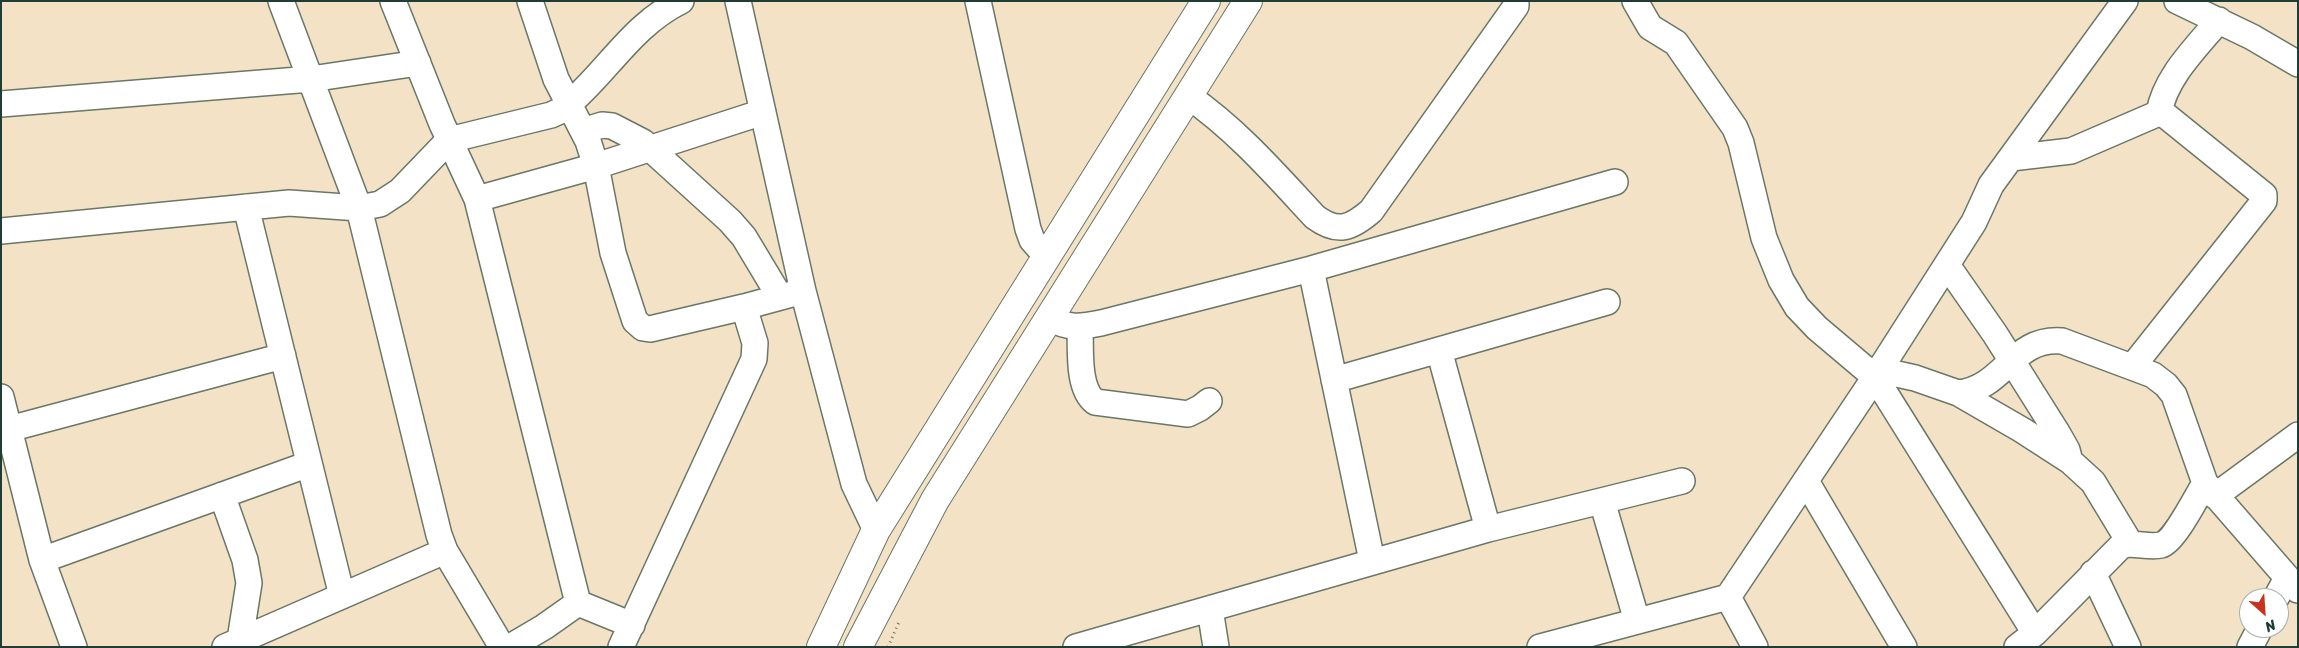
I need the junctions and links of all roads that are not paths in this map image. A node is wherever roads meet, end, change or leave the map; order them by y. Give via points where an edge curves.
1 (281, 1) edge
2 (394, 1) edge
3 (530, 1) edge
4 (681, 1) edge
5 (738, 1) edge
6 (978, 1) edge
7 (1206, 1) edge
8 (1248, 1) edge
9 (1516, 1) edge
10 (1635, 1) edge
11 (2126, 1) edge
12 (2177, 1) edge
13 (2219, 20) junction
14 (418, 63) junction
15 (2298, 64) edge
16 (311, 79) junction
17 (1188, 96) junction
18 (1, 104) edge
19 (569, 104) junction
20 (763, 112) junction
21 (2159, 113) junction
22 (583, 130) junction
23 (449, 140) junction
24 (651, 149) junction
25 (2011, 158) junction
26 (596, 166) junction
27 (1615, 182) dead end
28 (476, 199) junction
29 (246, 207) junction
30 (359, 208) junction
31 (1, 231) edge
32 (1047, 257) junction
33 (1947, 265) junction
34 (1310, 269) junction
35 (792, 294) junction
36 (1607, 302) dead end
37 (744, 307) junction
38 (1049, 318) junction
39 (1080, 327) junction
40 (1439, 350) junction
41 (283, 356) junction
42 (2012, 362) junction
43 (2133, 366) junction
44 (1877, 374) junction
45 (1334, 380) junction
46 (1958, 393) junction
47 (1, 397) edge
48 (1208, 401) dead end
49 (9, 429) junction
50 (2298, 436) edge
51 (2070, 461) junction
52 (309, 464) junction
53 (1682, 481) dead end
54 (1806, 481) junction
55 (2210, 489) junction
56 (222, 495) junction
57 (1602, 501) junction
58 (1488, 528) junction
59 (876, 530) junction
60 (2130, 543) junction
61 (445, 551) junction
62 (42, 560) junction
63 (1372, 561) junction
64 (2093, 573) junction
65 (2287, 588) edge
66 (342, 596) junction
67 (1728, 597) junction
68 (578, 603) junction
69 (1210, 609) junction
70 (1636, 621) junction
71 (632, 625) junction
72 (2026, 640) edge
73 (232, 644) edge
74 (74, 647) edge
75 (502, 647) edge
76 (510, 647) edge
77 (621, 647) edge
78 (821, 647) edge
79 (858, 647) edge
80 (1076, 647) edge
81 (1216, 647) edge
82 (1540, 647) edge
83 (1755, 647) edge
84 (1904, 647) edge
85 (2128, 647) edge

1 - 16 street
2 - 14 street
3 - 19 street via 556,79
4 - 19 street via 652,18 634,34
5 - 20 street
6 - 32 street via 1028,229 1032,240
7 - 32 main road
8 - 17 main road
9 - 17 street via 1516,6 1372,211 1350,226 1327,226 1315,217 1244,141
10 - 44 street via 1650,27 1676,43 1735,128 1764,238 1781,280 1797,307 1817,328
11 - 25 street
12 - 13 street
13 - 15 street
13 - 21 street via 2168,85
14 - 16 street
14 - 23 street
16 - 18 street
16 - 30 street
17 - 38 main road
19 - 22 street
19 - 23 street via 552,114
20 - 24 street
20 - 35 street
21 - 25 street via 2070,151
21 - 43 street via 2265,197
22 - 24 street via 612,126
22 - 26 street
23 - 28 street
23 - 30 street via 400,191 380,204
24 - 26 street
24 - 35 street via 730,221
25 - 33 street via 1991,185 1974,222
26 - 28 street
26 - 37 street via 613,254 635,321 650,329
27 - 34 street
28 - 68 street
29 - 30 street via 289,203
29 - 31 street
29 - 41 street
30 - 61 street
32 - 59 main road
33 - 42 street
33 - 44 street
34 - 39 street
34 - 45 street
35 - 37 street
35 - 59 street via 854,484
36 - 40 street
37 - 71 street via 755,343 754,359
38 - 39 street via 1063,326
38 - 79 main road via 935,500
39 - 48 street via 1083,386 1095,402 1188,414
40 - 45 street
40 - 58 street
41 - 49 street
41 - 52 street
42 - 43 street via 2034,344 2050,340 2062,341
42 - 46 street via 1979,388
42 - 51 street via 2058,434
43 - 55 street via 2153,375 2174,395
44 - 46 street via 1916,378
44 - 54 street
44 - 72 street
45 - 63 street
46 - 51 street
47 - 49 street
49 - 62 street
50 - 55 street
51 - 60 street via 2093,482
52 - 56 street
52 - 66 street
53 - 57 street
54 - 67 street
54 - 84 street
55 - 60 street via 2170,540 2158,546
55 - 65 street
56 - 62 street
56 - 73 street via 245,560 249,583
57 - 58 street
57 - 70 street
58 - 63 street
59 - 78 main road
60 - 64 street via 2116,549
61 - 66 street
61 - 75 street
62 - 74 street
63 - 69 street
64 - 72 street
64 - 85 street
66 - 73 street
67 - 70 street
67 - 83 street
68 - 71 street
68 - 76 street
69 - 80 street
69 - 81 street
70 - 82 street
71 - 77 street

